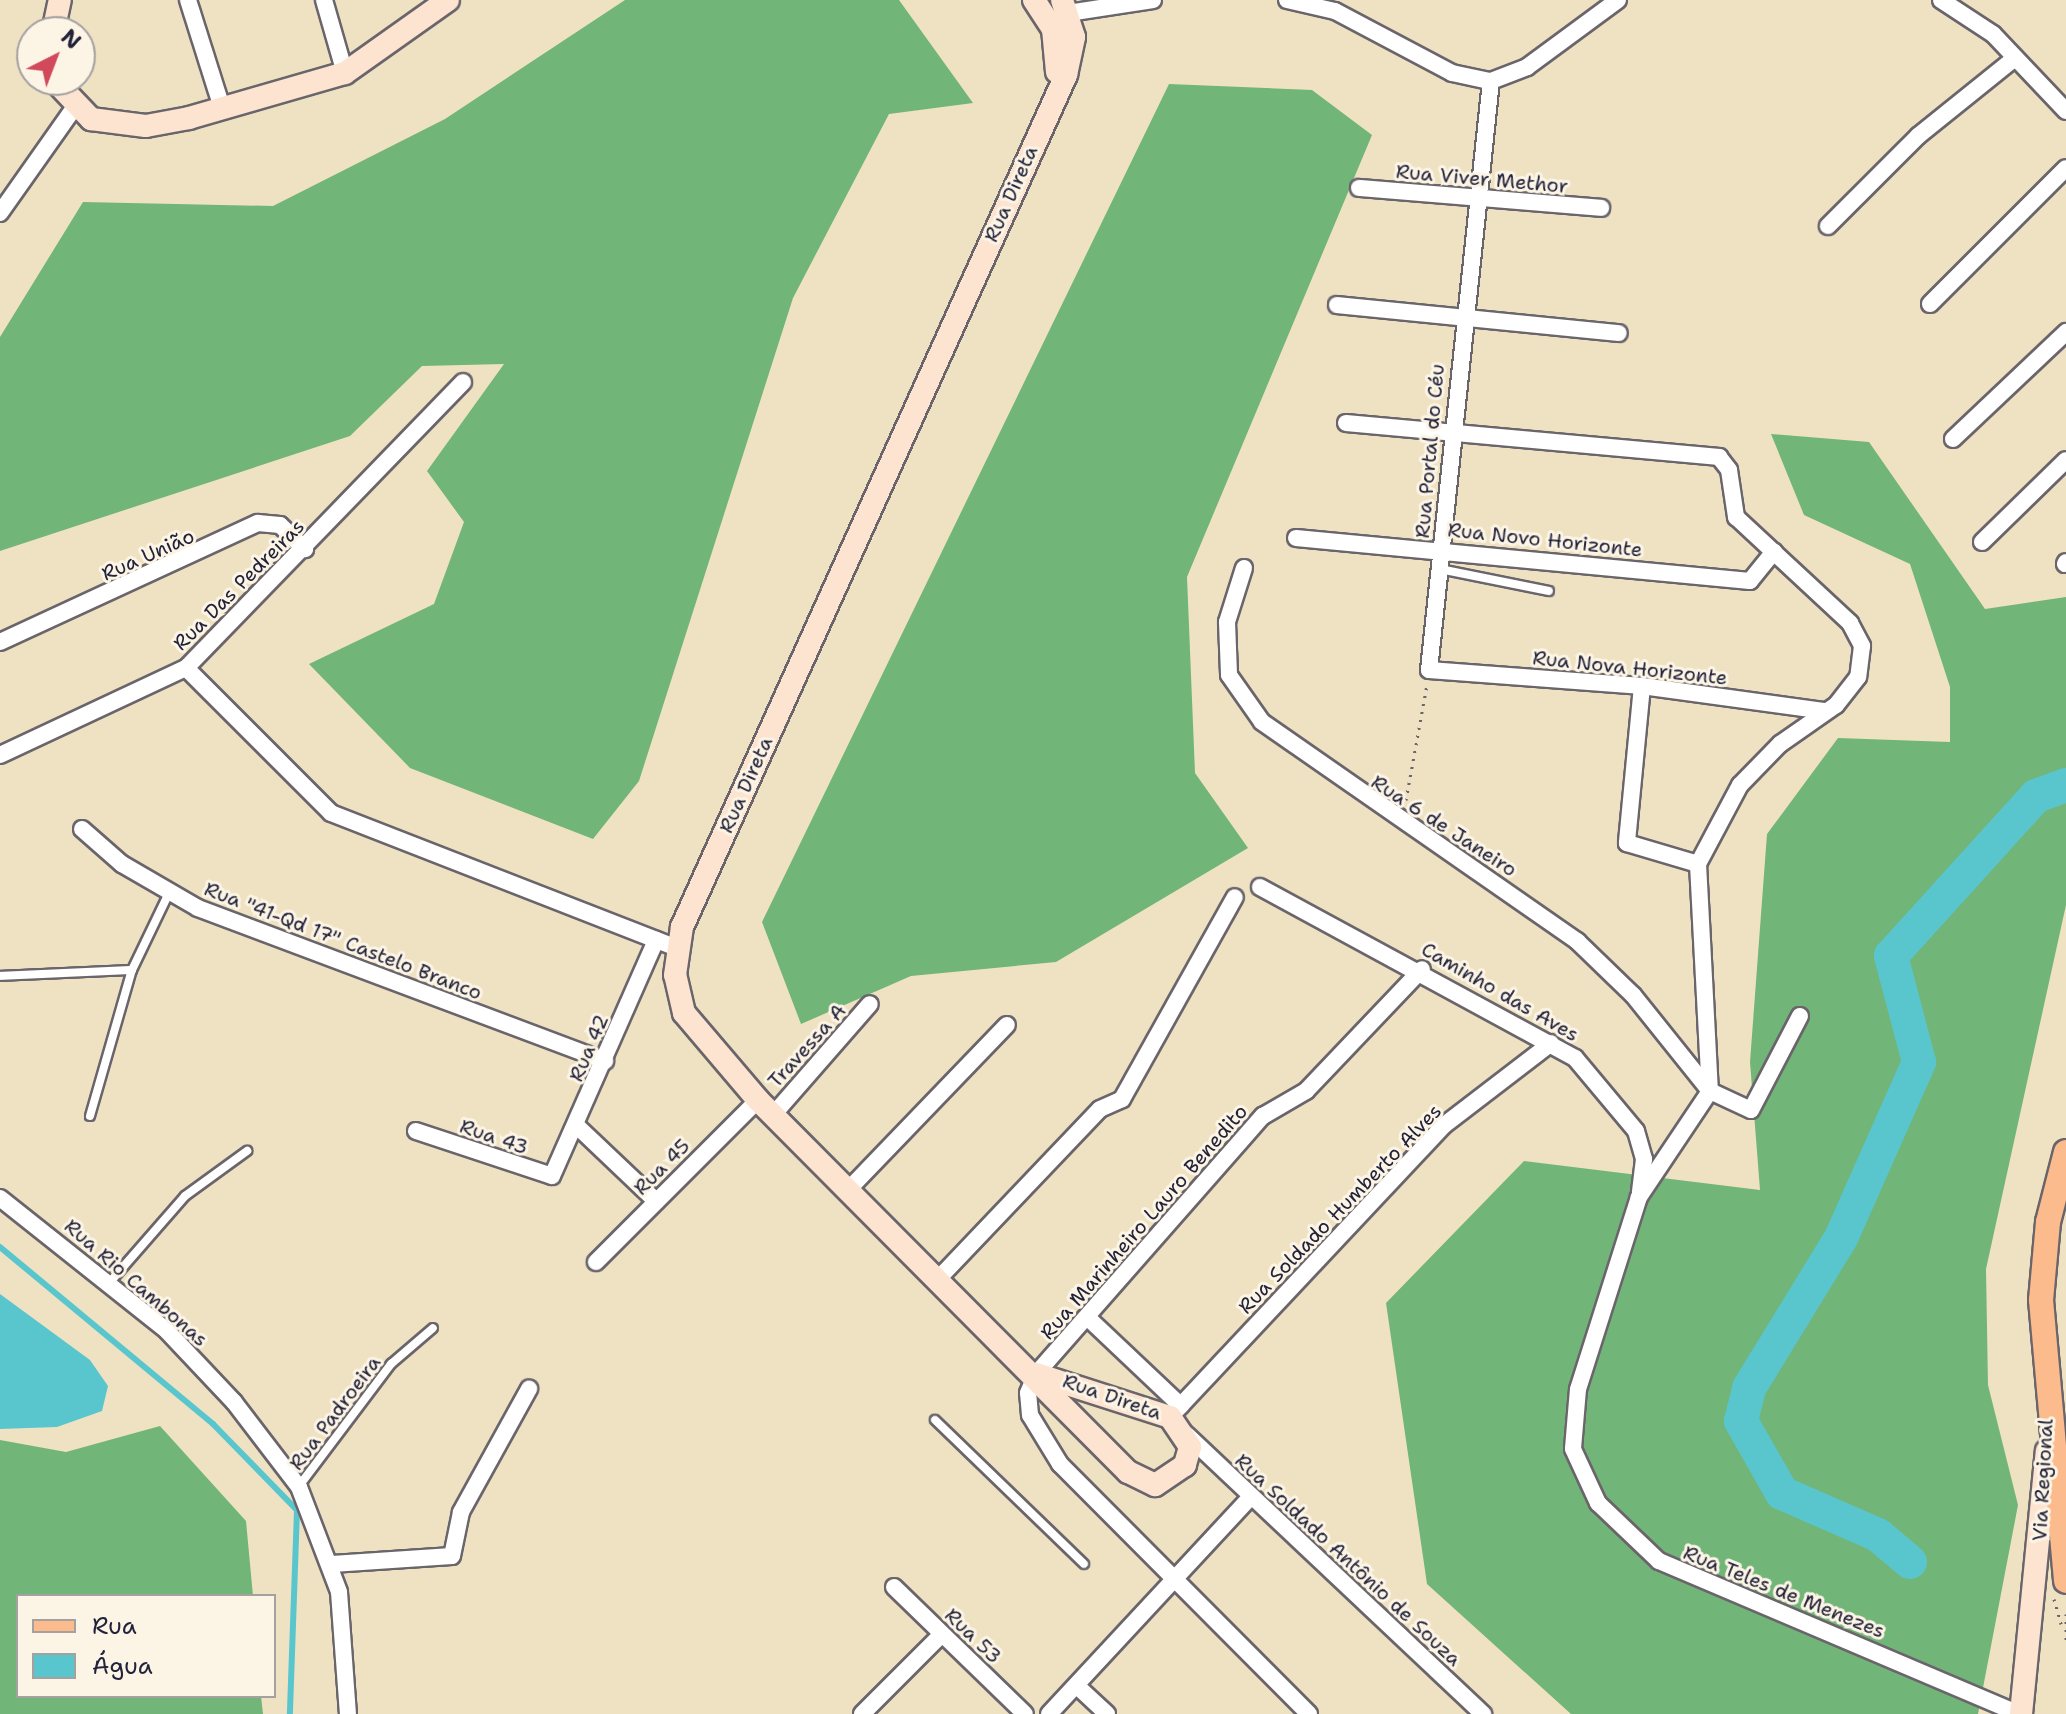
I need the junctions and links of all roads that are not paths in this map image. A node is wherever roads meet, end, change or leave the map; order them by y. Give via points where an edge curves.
1 (188, 0) edge
2 (324, 0) edge
3 (448, 0) edge
4 (1034, 0) edge
5 (1153, 0) edge
6 (1287, 0) edge
7 (1618, 0) edge
8 (1941, 0) edge
9 (1065, 6) edge
10 (1964, 8) edge
11 (2015, 58) junction
12 (345, 73) junction
13 (1491, 81) junction
14 (65, 96) edge
15 (1052, 102) junction
16 (74, 108) junction
17 (223, 111) junction
18 (2066, 111) edge
19 (2066, 168) edge
20 (1359, 188) dead end
21 (1475, 200) junction
22 (1601, 208) dead end
23 (0, 213) edge
24 (1828, 226) dead end
25 (1930, 304) dead end
26 (1337, 305) dead end
27 (1462, 313) junction
28 (2066, 332) edge
29 (1619, 333) dead end
30 (463, 382) dead end
31 (1346, 423) dead end
32 (1451, 435) junction
33 (1953, 439) dead end
34 (2066, 460) edge
35 (1296, 538) dead end
36 (1982, 542) dead end
37 (305, 549) junction
38 (1441, 550) junction
39 (1774, 551) junction
40 (1244, 568) dead end
41 (1439, 569) junction
42 (1549, 591) dead end
43 (0, 642) edge
44 (186, 668) junction
45 (1429, 670) joint
46 (1642, 686) junction
47 (1825, 711) junction
48 (0, 755) edge
49 (82, 829) dead end
50 (1698, 864) junction
51 (1260, 887) dead end
52 (168, 895) junction
53 (1235, 897) dead end
54 (666, 944) junction
55 (1422, 969) junction
56 (132, 970) junction
57 (0, 976) edge
58 (870, 1004) dead end
59 (1800, 1016) dead end
60 (1007, 1025) dead end
61 (1551, 1043) junction
62 (605, 1061) junction
63 (1710, 1091) junction
64 (765, 1107) junction
65 (90, 1116) dead end
66 (578, 1127) junction
67 (416, 1131) dead end
68 (247, 1151) dead end
69 (2066, 1152) edge
70 (558, 1170) joint
71 (848, 1190) junction
72 (1639, 1197) junction
73 (0, 1198) edge
74 (656, 1201) junction
75 (596, 1262) dead end
76 (939, 1278) junction
77 (110, 1282) junction
78 (1087, 1317) junction
79 (433, 1328) dead end
80 (1036, 1374) junction
81 (529, 1389) dead end
82 (1179, 1419) junction
83 (935, 1420) dead end
84 (2049, 1430) junction
85 (299, 1487) junction
86 (1251, 1497) junction
87 (332, 1564) junction
88 (1084, 1564) dead end
89 (1174, 1579) junction
90 (2066, 1581) edge
91 (894, 1587) dead end
92 (942, 1634) junction
93 (1077, 1686) junction
94 (348, 1714) edge
95 (862, 1714) edge
96 (1025, 1714) edge
97 (1049, 1714) edge
98 (1107, 1714) edge
99 (1309, 1714) edge
100 (1483, 1714) edge
101 (2020, 1714) edge

1 - 17 street
2 - 12 street
3 - 12 street
4 - 15 street, Rua Direta via 1059,48
5 - 9 street
6 - 13 street via 1335,11 1452,73
7 - 13 street via 1527,67
8 - 10 street
9 - 15 street, Rua Direta via 1072,56
10 - 11 street
11 - 18 street
11 - 24 street via 1918,136
12 - 17 street
13 - 21 street, Rua Portal do Céu
14 - 16 street
15 - 54 street, Rua Direta
16 - 17 street via 115,125 146,126
16 - 23 street
19 - 25 street
20 - 21 street, Rua Viver Methor
21 - 22 street, Rua Viver Methor
21 - 27 street, Rua Portal do Céu
26 - 27 street
27 - 29 street
27 - 32 street, Rua Portal do Céu
28 - 33 street
30 - 37 street, Rua Das Pedreiras
31 - 32 street
32 - 38 street, Rua Portal do Céu
32 - 39 street via 1707,455 1726,463 1736,517
34 - 36 street
35 - 38 street, Rua Novo Horizonte
37 - 43 street, Rua União via 280,525 258,523
37 - 44 street, Rua Das Pedreiras
38 - 39 street, Rua Novo Horizonte via 1750,581
38 - 41 street, Rua Portal do Céu
39 - 47 street via 1818,587 1862,646 1858,677
40 - 63 street, Rua 6 de Janeiro via 1227,622 1229,675 1244,698 1299,752 1577,941 1633,995
41 - 42 lane
41 - 45 street, Rua Portal do Céu
44 - 48 street, Rua Das Pedreiras
44 - 54 street via 331,813
45 - 46 street, Rua Nova Horizonte
46 - 47 street, Rua Nova Horizonte
46 - 50 street via 1631,848
47 - 50 street via 1740,785
49 - 52 street, Rua "41-Qd 17" Castelo Branco
50 - 63 street
51 - 55 street, Caminho das Aves
52 - 56 lane
52 - 62 street, Rua "41-Qd 17" Castelo Branco
53 - 76 street via 1122,1099 1100,1109
54 - 62 street, Rua 42
54 - 64 street, Rua Direta via 684,1013
55 - 61 street, Caminho das Aves
55 - 78 street, Rua Marinheiro Lauro Benedito via 1306,1091 1263,1116
56 - 57 lane
56 - 65 lane
58 - 64 street, Travessa A
59 - 63 street via 1775,1076 1751,1110
60 - 71 street
61 - 72 street, Caminho das Aves via 1594,1074 1636,1131 1645,1168
61 - 82 street, Rua Soldado Humberto Alves via 1443,1126
62 - 66 street, Rua 42
63 - 72 street, Rua Teles de Menezes
64 - 71 street, Rua Direta
64 - 74 street, Rua 45
66 - 70 street, Rua 42
66 - 74 street
67 - 70 street, Rua 43 via 549,1177
68 - 77 lane via 185,1196
69 - 84 main road, Via Regional via 2048,1222 2041,1300
71 - 76 street, Rua Direta
72 - 101 street, Rua Teles de Menezes via 1572,1418 1581,1477 1598,1503 1659,1561 1693,1580
73 - 77 street, Rua Rio Cambonas
74 - 75 street, Rua 45
76 - 80 street, Rua Direta
77 - 85 street, Rua Rio Cambonas via 234,1402
78 - 80 street, Rua Marinheiro Lauro Benedito
78 - 82 street, Rua Soldado Antônio de Souza
79 - 85 lane, Rua Padroeira via 391,1364
80 - 82 street, Rua Direta
80 - 82 street, Rua Direta via 1141,1481 1155,1485 1177,1474 1190,1456
80 - 89 street via 1028,1403 1045,1443
81 - 87 street via 461,1512 452,1556
82 - 86 street, Rua Soldado Antônio de Souza
83 - 88 lane
84 - 90 main road
84 - 101 street, Via Regional
85 - 87 street, Rua Rio Cambonas
86 - 89 street
86 - 100 street, Rua Soldado Antônio de Souza
87 - 94 street, Rua Rio Cambonas via 349,1654
89 - 93 street
89 - 99 street
91 - 92 street, Rua 53
92 - 95 street
92 - 96 street, Rua 53
93 - 97 street
93 - 98 street

